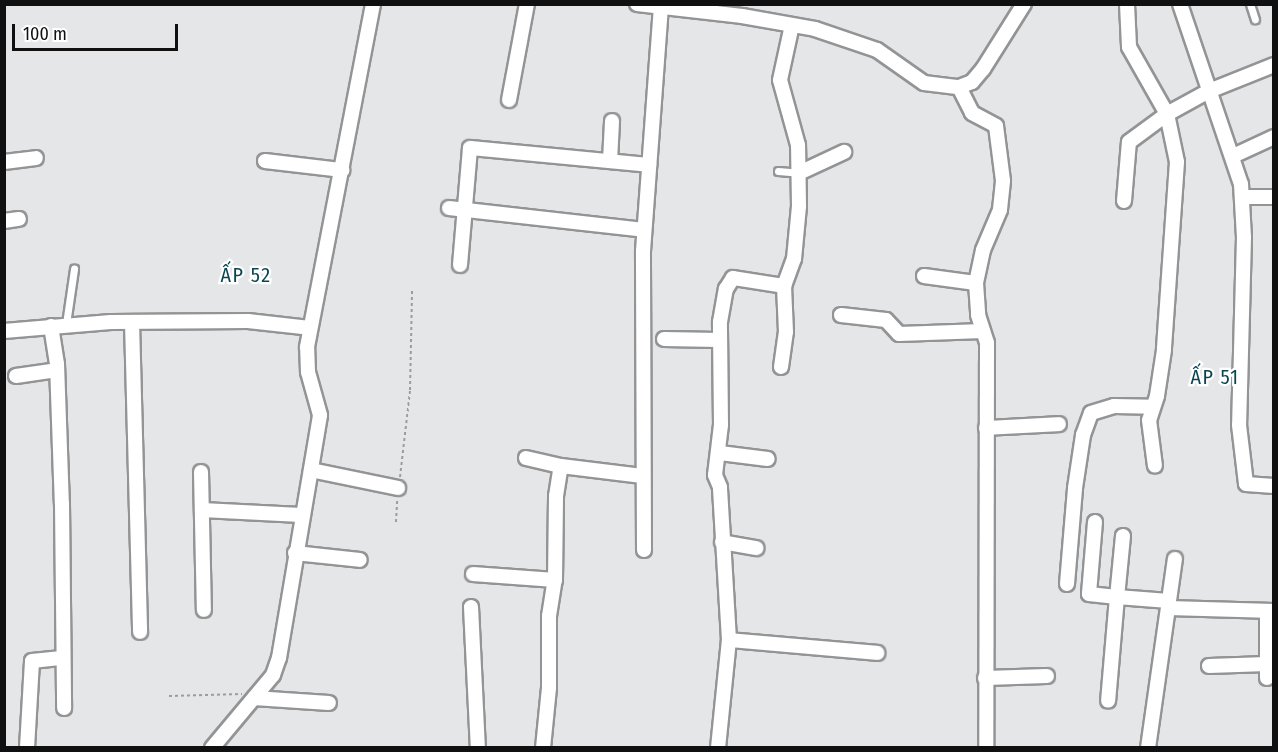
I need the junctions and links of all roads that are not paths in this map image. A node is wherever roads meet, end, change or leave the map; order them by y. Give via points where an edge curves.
1 (373, 4) edge
2 (527, 4) edge
3 (637, 4) edge
4 (1024, 4) edge
5 (1127, 4) edge
6 (1180, 4) edge
7 (1250, 4) edge
8 (661, 6) junction
9 (1255, 19) dead end
10 (792, 25) junction
11 (1274, 65) edge
12 (959, 87) junction
13 (1209, 91) junction
14 (508, 100) dead end
15 (1167, 114) junction
16 (612, 121) dead end
17 (1274, 137) edge
18 (844, 152) dead end
19 (1233, 156) junction
20 (36, 158) dead end
21 (265, 161) dead end
22 (610, 161) junction
23 (4, 162) edge
24 (649, 165) junction
25 (342, 170) junction
26 (778, 171) dead end
27 (799, 173) junction
28 (1242, 197) junction
29 (1274, 197) edge
30 (1124, 201) dead end
31 (449, 208) dead end
32 (465, 209) junction
33 (19, 219) dead end
34 (4, 221) edge
35 (644, 230) junction
36 (460, 265) dead end
37 (74, 269) dead end
38 (924, 276) dead end
39 (976, 283) junction
40 (784, 286) junction
41 (841, 315) dead end
42 (132, 322) junction
43 (66, 324) junction
44 (51, 326) junction
45 (310, 328) junction
46 (983, 331) junction
47 (4, 332) edge
48 (664, 339) dead end
49 (719, 340) junction
50 (781, 367) dead end
51 (57, 370) junction
52 (16, 376) dead end
53 (1153, 407) junction
54 (1059, 424) dead end
55 (986, 428) junction
56 (720, 453) junction
57 (526, 458) dead end
58 (768, 459) dead end
59 (561, 466) junction
60 (1155, 466) dead end
61 (311, 470) junction
62 (201, 472) dead end
63 (642, 476) junction
64 (1274, 486) edge
65 (398, 488) road end
66 (202, 510) junction
67 (302, 515) junction
68 (1095, 522) dead end
69 (1123, 536) dead end
70 (722, 542) junction
71 (756, 548) dead end
72 (644, 550) dead end
73 (295, 553) junction
74 (1175, 559) dead end
75 (360, 561) dead end
76 (473, 574) dead end
77 (555, 580) junction
78 (1066, 584) dead end
79 (1117, 597) junction
80 (1168, 605) junction
81 (471, 607) dead end
82 (204, 610) dead end
83 (1270, 611) edge
84 (140, 632) dead end
85 (729, 640) junction
86 (877, 653) dead end
87 (62, 658) junction
88 (1209, 666) dead end
89 (1047, 676) dead end
90 (986, 678) junction
91 (252, 700) junction
92 (1108, 701) dead end
93 (329, 703) dead end
94 (64, 708) dead end
95 (27, 747) edge
96 (212, 747) edge
97 (478, 747) edge
98 (543, 747) edge
99 (718, 747) edge
100 (986, 747) edge
101 (1148, 747) edge

1 - 25 street
2 - 14 street
3 - 8 street
4 - 12 street via 983,69 972,82
5 - 15 street via 1129,46
6 - 13 street
7 - 9 lane
8 - 10 street
8 - 24 street
10 - 12 street via 877,50 924,82
10 - 27 street via 780,80 798,145
11 - 13 street
12 - 39 street via 972,113 996,126 1001,147 1000,210 983,250
13 - 15 street
13 - 19 street
15 - 30 street via 1146,134 1129,142
15 - 53 street via 1177,162 1176,183 1164,350
16 - 22 street
17 - 19 street
18 - 27 street
19 - 28 street
20 - 23 street
21 - 25 street
22 - 24 street
22 - 32 street via 470,148
24 - 35 street
25 - 45 street
26 - 27 lane
27 - 40 street via 794,259
28 - 29 street
28 - 64 street via 1239,425 1246,484
31 - 32 street
32 - 35 street
32 - 36 street
33 - 34 street
35 - 63 street
37 - 43 lane
38 - 39 street
39 - 46 street
40 - 49 street via 733,278 726,289
40 - 50 street via 786,332
41 - 46 street via 885,320 899,334
42 - 43 street
42 - 45 street via 248,321
42 - 84 street
43 - 44 street
44 - 47 street
44 - 51 street
45 - 61 street via 306,358 320,415
46 - 55 street
48 - 49 street
49 - 56 street
51 - 52 street
51 - 87 street
53 - 60 street via 1149,420
53 - 78 street via 1114,406 1091,413 1083,435 1075,488
54 - 55 street
55 - 90 street
56 - 58 street
56 - 70 street via 715,475 720,487
57 - 59 street
59 - 63 street
59 - 77 street via 556,496
61 - 65 street
61 - 67 street
62 - 66 street
63 - 72 street
66 - 67 street
66 - 82 street
67 - 73 street
68 - 79 street via 1089,594
69 - 79 street
70 - 71 street
70 - 85 street
73 - 75 street
73 - 91 street via 279,658 273,675
74 - 80 street
76 - 77 street
77 - 98 street via 549,616 549,688
79 - 80 street
79 - 92 street
80 - 83 street
80 - 101 street
81 - 97 street
83 - 88 street via 1267,671
85 - 86 street
85 - 99 street
87 - 94 street
87 - 95 street via 32,662
89 - 90 street
90 - 100 street
91 - 93 street
91 - 96 street

